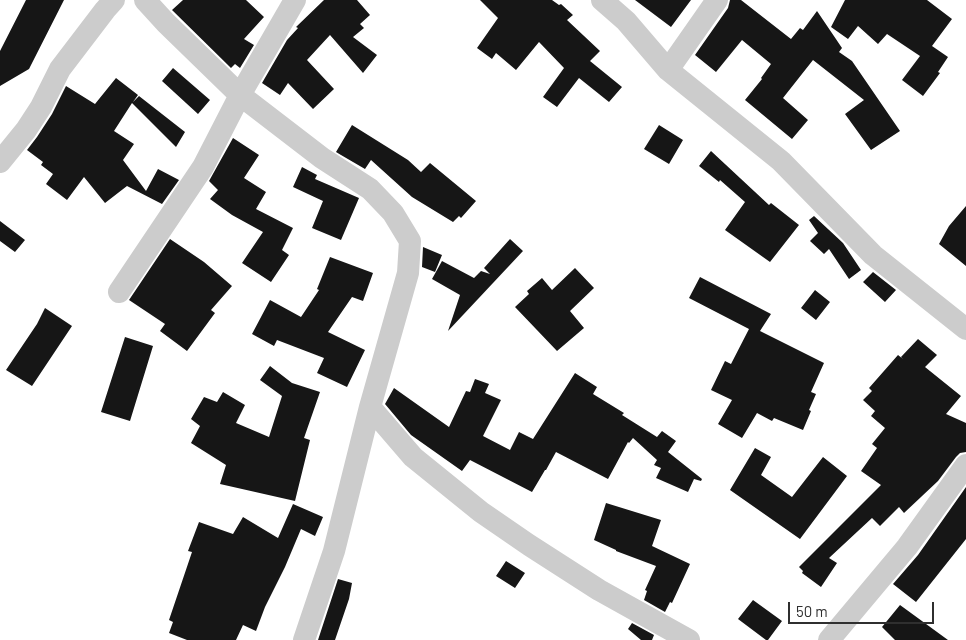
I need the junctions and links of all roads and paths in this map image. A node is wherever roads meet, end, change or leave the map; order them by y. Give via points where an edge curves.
1 (114, 0) edge
2 (145, 0) edge
3 (295, 0) edge
4 (602, 0) edge
5 (717, 0) edge
6 (668, 70) junction
7 (240, 96) junction
8 (0, 162) edge
9 (119, 292) dead end
10 (966, 329) edge
11 (370, 407) junction
12 (966, 465) edge
13 (304, 640) edge
14 (689, 640) edge
15 (830, 640) edge

1 - 8 street via 60,69 41,107
2 - 7 street
3 - 7 street
4 - 6 street via 626,21
5 - 6 street
6 - 10 street via 781,161 873,255
7 - 9 street via 203,167
7 - 11 street via 370,190 393,213 410,241 408,274
11 - 13 street via 334,551
11 - 14 street via 413,457 481,512 599,590
12 - 15 street via 907,546

